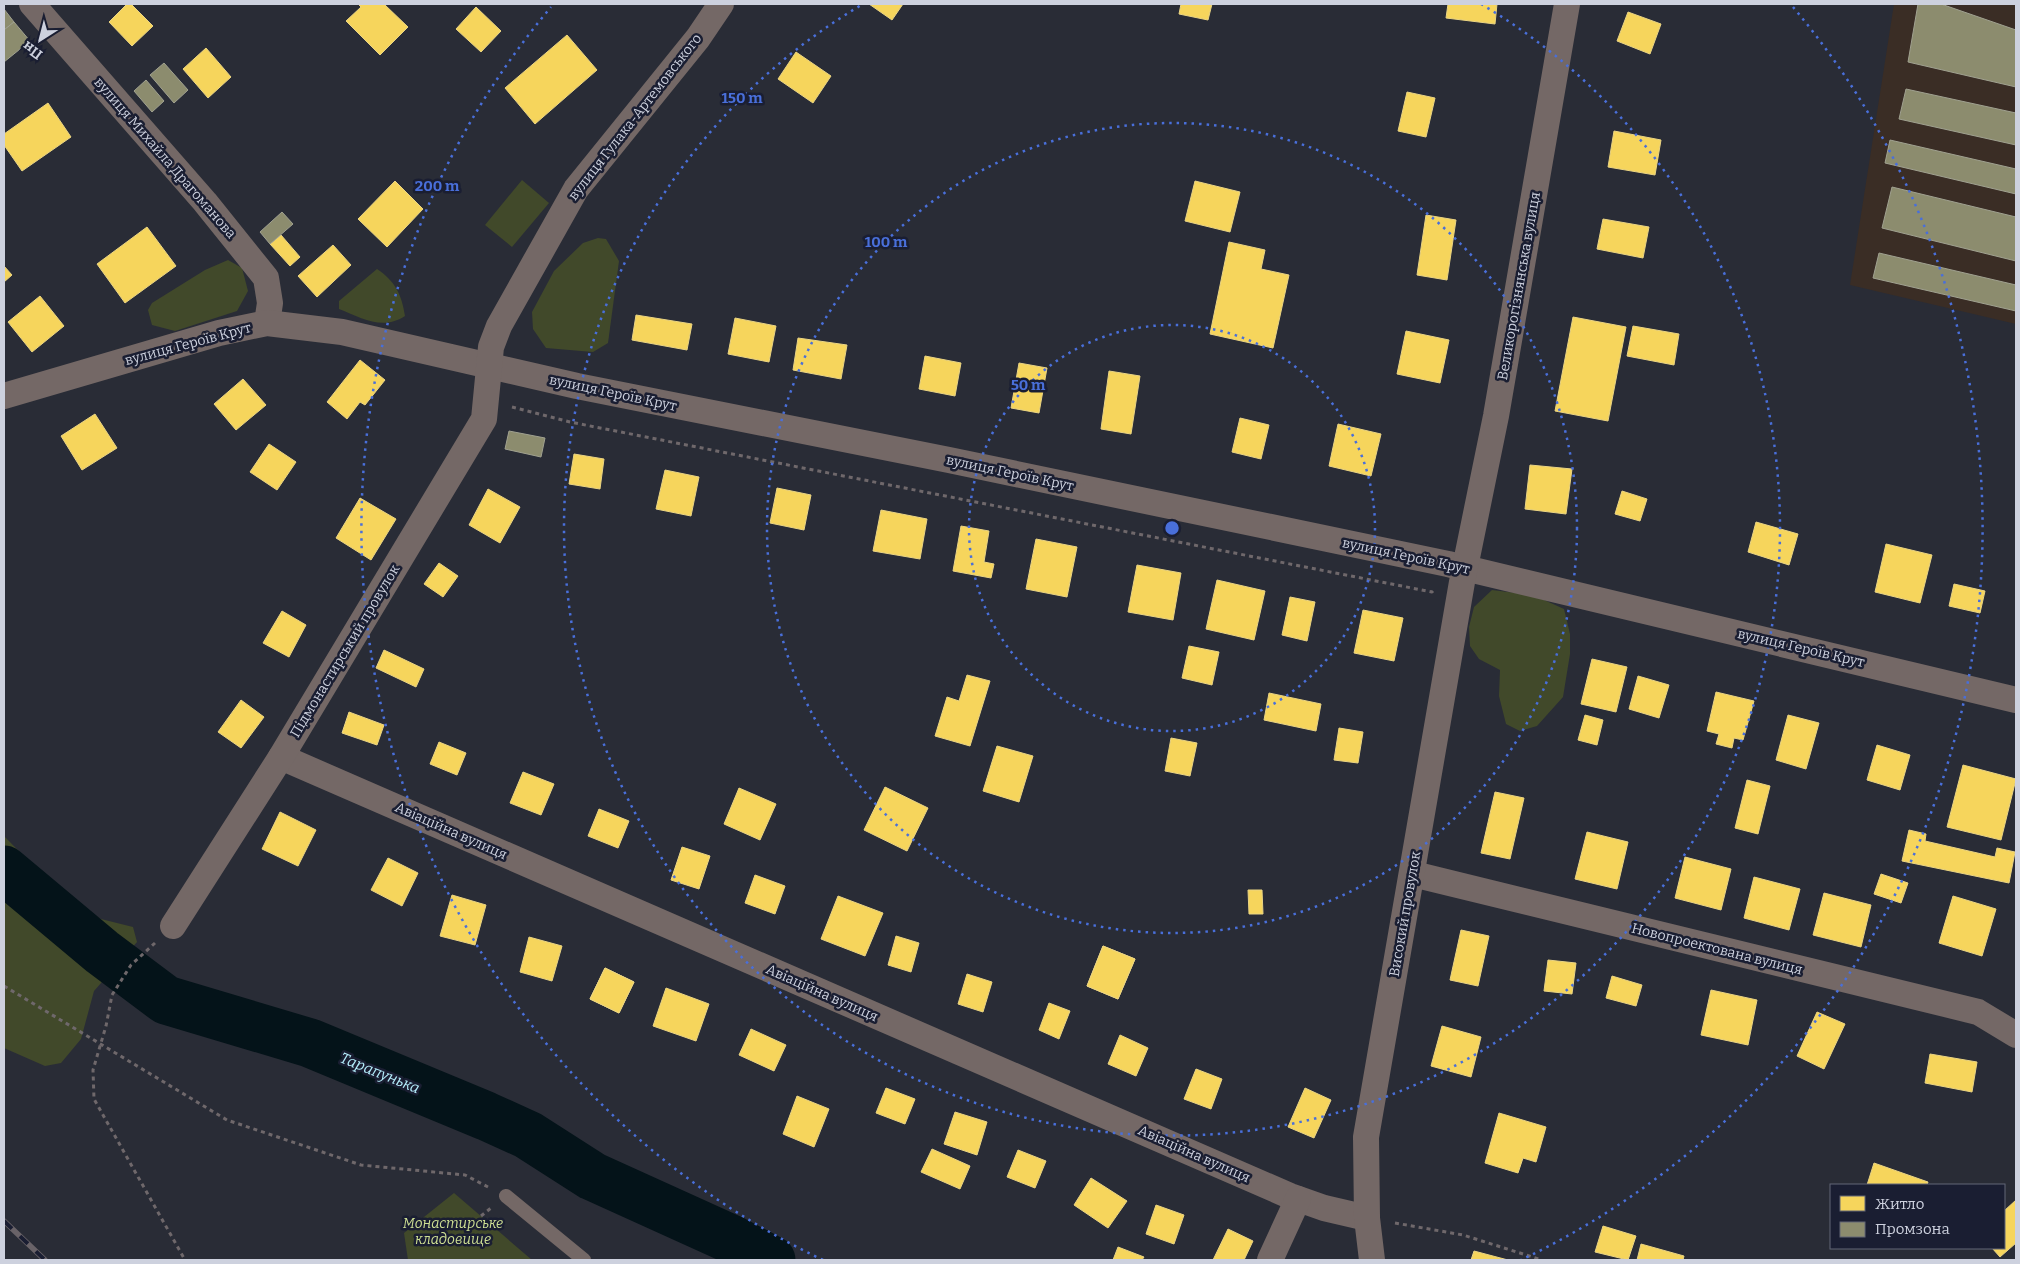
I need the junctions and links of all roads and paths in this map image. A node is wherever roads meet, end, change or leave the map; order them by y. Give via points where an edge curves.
1 (32, 4) edge
2 (721, 4) edge
3 (1568, 4) edge
4 (267, 323) junction
5 (490, 366) junction
6 (4, 396) edge
7 (485, 397) junction
8 (1465, 568) junction
9 (1438, 585) dead end
10 (2016, 700) edge
11 (281, 757) junction
12 (1413, 874) junction
13 (173, 926) dead end
14 (131, 965) dead end
15 (4, 986) edge
16 (2016, 1035) edge
17 (99, 1045) junction
18 (506, 1196) joint
19 (1298, 1199) junction
20 (1367, 1218) junction
21 (185, 1260) edge
22 (584, 1260) edge
23 (1270, 1260) edge
24 (1372, 1260) edge
25 (1542, 1260) edge

1 - 4 street, вулиця Михайла Драгоманова via 205,202 266,278 270,303
2 - 5 street, вулиця Гулака-Артемовського via 698,38 576,189 498,326 491,347
3 - 8 street, Великорогізнянська вулиця via 1497,408
4 - 5 street, вулиця Героїв Крут via 342,332
4 - 6 street, вулиця Героїв Крут via 219,333
5 - 7 street, Підмонастирський провулок
5 - 8 street, вулиця Героїв Крут
7 - 9 path via 516,409 570,422 1030,513 1432,592
7 - 11 street, Підмонастирський провулок via 484,419
8 - 10 street, вулиця Героїв Крут
8 - 12 street, Високий провулок
11 - 13 street, Підмонастирський провулок
11 - 19 street, Авіаційна вулиця
12 - 16 street, Новопроектована вулиця via 1978,1012
12 - 20 street, Високий провулок via 1366,1137
14 - 17 path via 112,995
15 - 17 path
17 - 18 path via 227,1120 361,1165 465,1175
17 - 21 path via 93,1070 94,1099
18 - 22 lane
19 - 20 street, Авіаційна вулиця
19 - 23 street
20 - 24 street, Високий провулок
20 - 25 path via 1463,1235

